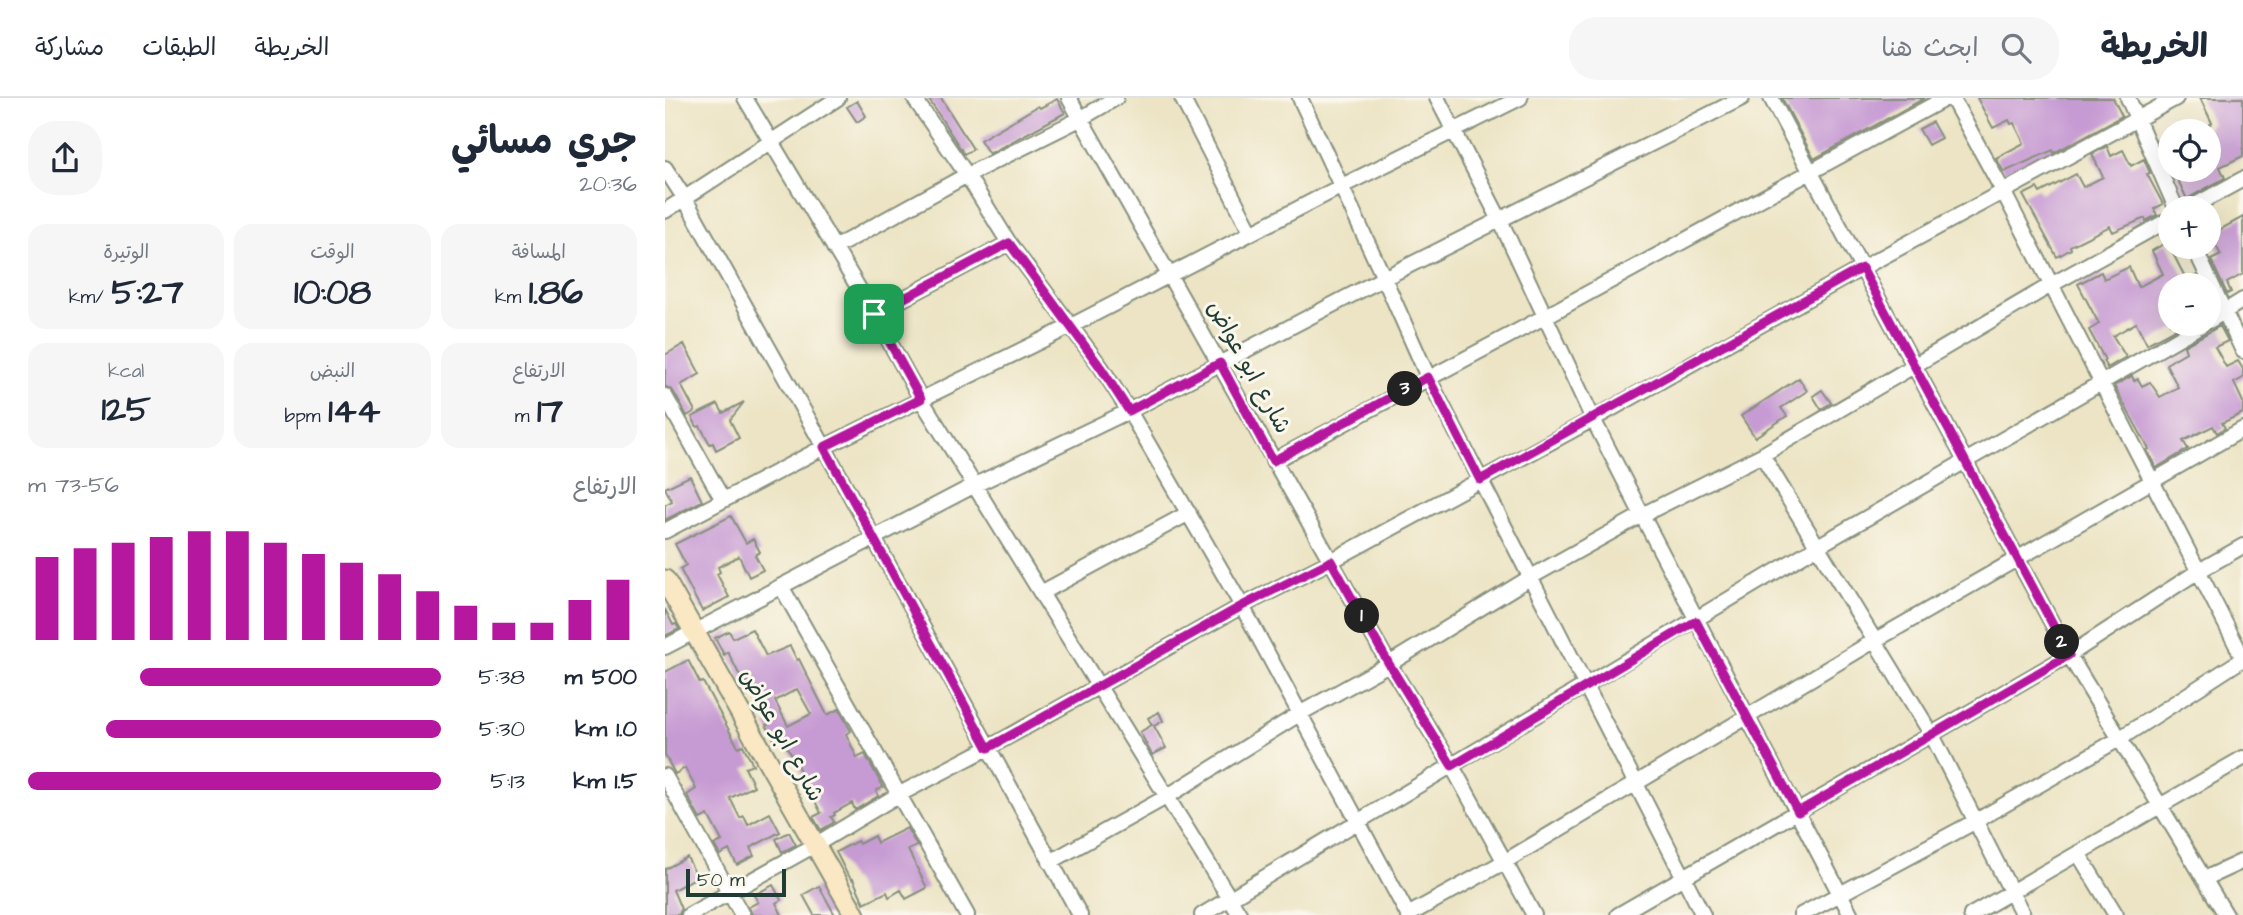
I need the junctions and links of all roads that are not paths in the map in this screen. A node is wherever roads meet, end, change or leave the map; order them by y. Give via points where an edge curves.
1 (745, 98) edge
2 (838, 98) edge
3 (914, 98) edge
4 (1069, 98) edge
5 (1116, 98) edge
6 (1182, 98) edge
7 (1300, 98) edge
8 (1437, 98) edge
9 (1520, 98) edge
10 (1742, 98) edge
11 (1771, 98) edge
12 (1946, 98) edge
13 (1952, 98) edge
14 (2128, 98) edge
15 (2176, 98) edge
16 (2138, 118) junction
17 (1080, 119) junction
18 (1453, 132) junction
19 (771, 143) junction
20 (665, 168) edge
21 (1809, 173) junction
22 (967, 175) junction
23 (2243, 179) edge
24 (1340, 187) junction
25 (2003, 191) junction
26 (2171, 196) edge
27 (2212, 196) edge
28 (685, 199) junction
29 (665, 211) edge
30 (1500, 220) junction
31 (2158, 226) edge
32 (1251, 232) junction
33 (1009, 243) junction
34 (834, 248) junction
35 (2200, 259) edge
36 (1862, 268) junction
37 (1169, 275) junction
38 (1384, 278) junction
39 (2051, 285) junction
40 (2243, 300) edge
41 (2225, 311) junction
42 (874, 314) junction
43 (2221, 314) edge
44 (1546, 316) junction
45 (1069, 327) junction
46 (2182, 336) edge
47 (2243, 351) edge
48 (1220, 363) junction
49 (1914, 365) junction
50 (1428, 377) junction
51 (2102, 383) junction
52 (665, 396) edge
53 (921, 399) junction
54 (1129, 411) junction
55 (1593, 419) junction
56 (2243, 429) edge
57 (824, 447) junction
58 (1762, 455) junction
59 (1273, 461) junction
60 (1966, 462) junction
61 (1480, 480) junction
62 (2151, 482) junction
63 (975, 485) junction
64 (723, 500) junction
65 (1189, 513) junction
66 (1642, 515) junction
67 (665, 531) edge
68 (873, 539) junction
69 (1818, 546) junction
70 (2243, 546) edge
71 (2018, 558) junction
72 (1331, 561) junction
73 (2197, 572) junction
74 (1531, 577) junction
75 (665, 580) edge
76 (781, 586) junction
77 (1041, 593) junction
78 (1242, 606) junction
79 (1696, 621) junction
80 (695, 630) junction
81 (1874, 641) junction
82 (665, 647) edge
83 (2069, 655) junction
84 (2243, 659) edge
85 (1389, 664) junction
86 (1586, 685) junction
87 (1099, 686) junction
88 (1299, 714) junction
89 (1748, 716) junction
90 (1932, 735) junction
91 (2119, 739) junction
92 (988, 748) junction
93 (2243, 758) edge
94 (1452, 766) junction
95 (665, 776) edge
96 (1635, 783) junction
97 (898, 795) junction
98 (1168, 796) junction
99 (2161, 806) junction
100 (1798, 812) junction
101 (1976, 821) junction
102 (1359, 822) junction
103 (815, 845) junction
104 (2078, 853) junction
105 (2243, 860) edge
106 (1050, 862) junction
107 (1504, 862) junction
108 (1683, 877) junction
109 (2204, 879) junction
110 (729, 892) junction
111 (2011, 892) junction
112 (1840, 893) junction
113 (1230, 899) junction
114 (689, 915) edge
115 (742, 915) edge
116 (855, 915) edge
117 (967, 915) edge
118 (1080, 915) edge
119 (1202, 915) edge
120 (1240, 915) edge
121 (1408, 915) edge
122 (1534, 915) edge
123 (1618, 915) edge
124 (1703, 915) edge
125 (1801, 915) edge
126 (1851, 915) edge
127 (1971, 915) edge
128 (2023, 915) edge
129 (2116, 915) edge
130 (2226, 915) edge

1 - 19 street
2 - 19 street
3 - 22 street
4 - 17 street, شارع ابو عواض
5 - 17 street
6 - 32 street
7 - 24 street
8 - 18 street
9 - 18 street
10 - 30 street
11 - 21 street
12 - 21 street
13 - 25 street
14 - 16 street
15 - 16 street
16 - 25 street
16 - 26 street
17 - 22 street
17 - 37 street, شارع ابو عواض
18 - 24 street
18 - 30 street
19 - 28 street
19 - 34 street
20 - 28 street
21 - 36 street
21 - 44 street
22 - 33 street
22 - 34 street
23 - 27 street
24 - 32 street
24 - 38 street
25 - 36 street
25 - 39 street
28 - 29 street
28 - 57 street
30 - 38 street
30 - 44 street
31 - 39 street
32 - 37 street
33 - 42 street
33 - 45 street
34 - 42 street
35 - 41 street
36 - 49 street
36 - 55 street
37 - 45 street
37 - 48 street, شارع ابو عواض
38 - 48 street
38 - 50 street
39 - 49 street
39 - 51 street
40 - 41 street
41 - 43 street
41 - 47 street
42 - 53 street
44 - 50 street
44 - 55 street
45 - 53 street
45 - 54 street
46 - 51 street
48 - 54 street
48 - 59 street, شارع ابو عواض
49 - 58 street
49 - 60 street
50 - 59 street
50 - 61 street
51 - 60 street
51 - 62 street
52 - 64 street
53 - 57 street
53 - 63 street
54 - 63 street
54 - 65 street
55 - 61 street
55 - 66 street
56 - 62 street
57 - 64 street
57 - 68 street
58 - 66 street
58 - 69 street
59 - 72 street, شارع ابو عواض
60 - 69 street
60 - 71 street
61 - 72 street
61 - 74 street
62 - 71 street
62 - 73 street
63 - 68 street
63 - 77 street
64 - 67 street
65 - 77 street
65 - 78 street
66 - 74 street
66 - 79 street
68 - 76 street
68 - 92 street
69 - 79 street
69 - 81 street
70 - 73 street
71 - 81 street
71 - 83 street
72 - 78 street
72 - 85 street, شارع ابو عواض
73 - 83 street
73 - 84 street
74 - 85 street
74 - 86 street
75 - 80 street, شارع ابو عواض
76 - 80 street
76 - 97 street
77 - 87 street
78 - 87 street
78 - 88 street
79 - 86 street
79 - 89 street
80 - 82 street
80 - 103 street, شارع ابو عواض
81 - 89 street
81 - 90 street
83 - 90 street
83 - 91 street
84 - 91 street
85 - 88 street
85 - 94 street, شارع ابو عواض
86 - 94 street
86 - 96 street
87 - 92 street
87 - 98 street
88 - 98 street
88 - 102 street
89 - 96 street
89 - 100 street
90 - 100 street
90 - 101 street
91 - 99 street
91 - 101 street
92 - 97 street
92 - 106 street
93 - 99 street
94 - 102 street
94 - 107 street, شارع ابو عواض
95 - 110 street
96 - 107 street
96 - 108 street
97 - 103 street
97 - 117 street
98 - 106 street
98 - 113 street
99 - 104 street
99 - 109 street
100 - 108 street
100 - 112 street
101 - 111 street
101 - 112 street
102 - 113 street
102 - 121 street
103 - 110 street
103 - 116 street, شارع ابو عواض
104 - 111 street
104 - 129 street
105 - 109 street
106 - 118 street
107 - 121 street
107 - 122 street, شارع ابو عواض
108 - 123 street
108 - 124 street
109 - 130 street
110 - 114 street
110 - 115 street
111 - 127 street
111 - 128 street
112 - 125 street
112 - 126 street
113 - 119 street
113 - 120 street

